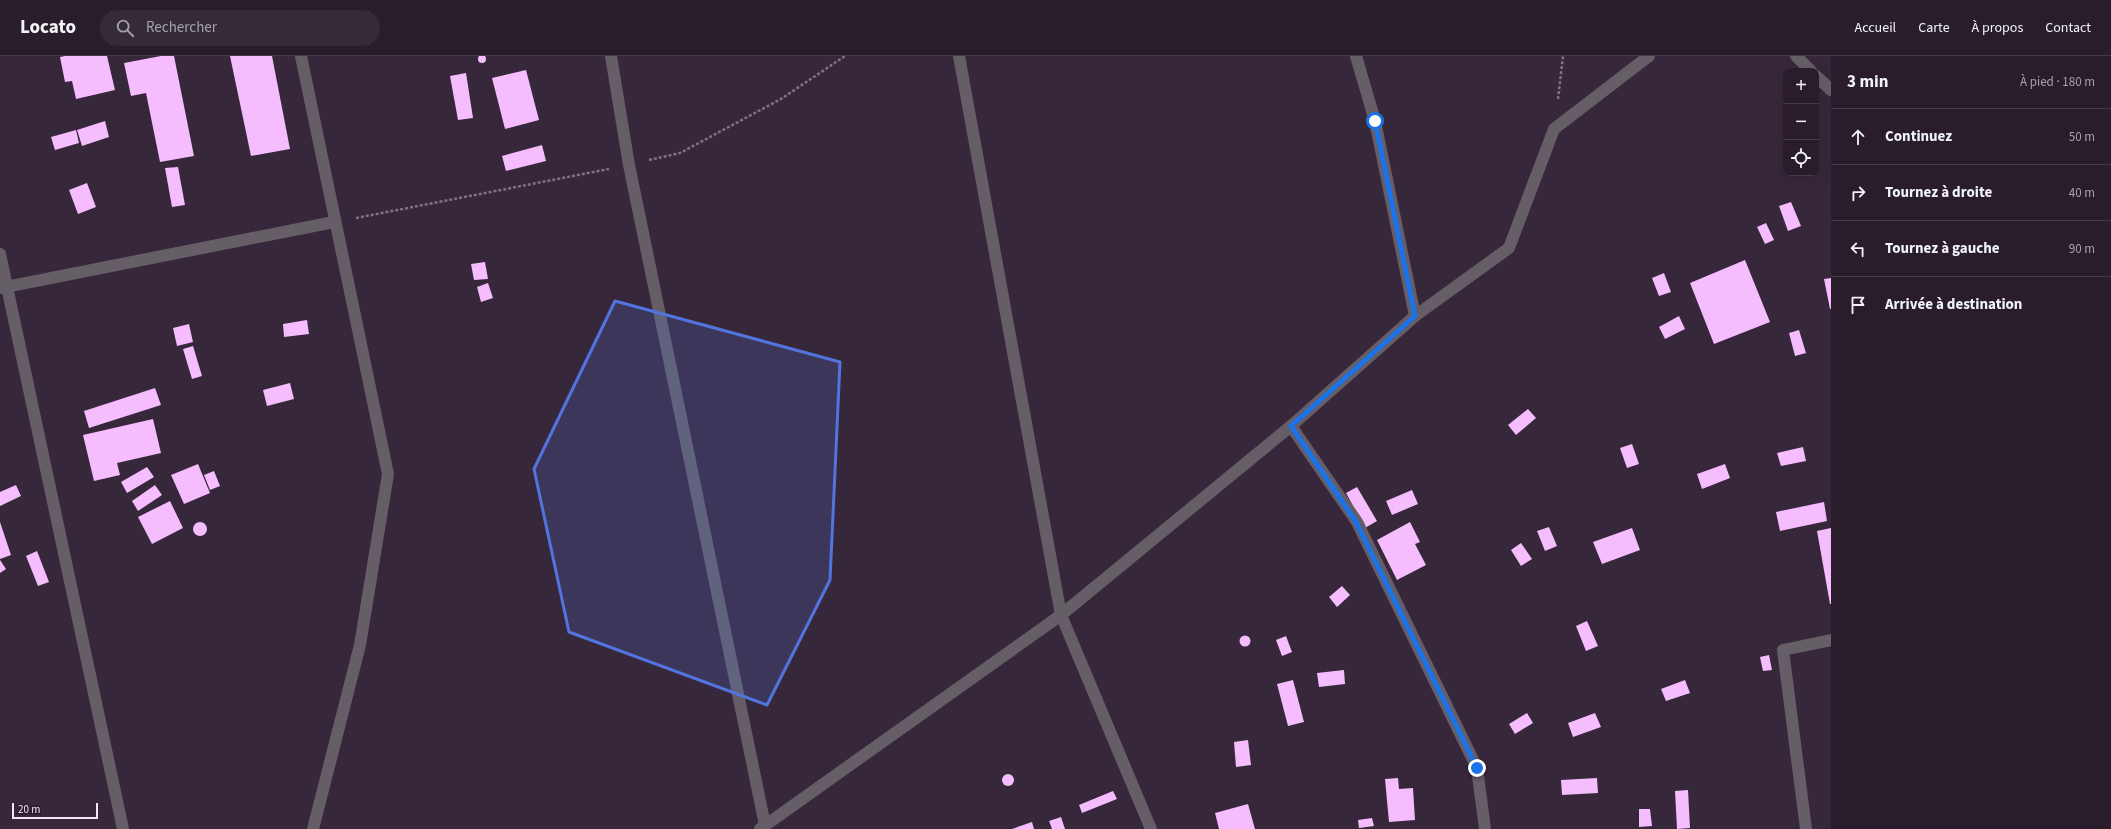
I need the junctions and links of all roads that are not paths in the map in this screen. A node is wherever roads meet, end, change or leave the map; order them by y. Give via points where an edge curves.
1 (301, 56) edge
2 (611, 56) edge
3 (959, 56) edge
4 (1356, 56) edge
5 (1649, 56) edge
6 (1796, 56) edge
7 (1808, 68) edge
8 (1819, 79) edge
9 (1831, 90) edge
10 (334, 222) junction
11 (0, 254) edge
12 (3, 287) edge
13 (1415, 316) junction
14 (1291, 426) junction
15 (1061, 615) junction
16 (1831, 640) edge
17 (762, 827) edge
18 (123, 829) edge
19 (312, 829) edge
20 (1151, 829) edge
21 (1485, 829) edge
22 (1806, 829) edge

1 - 10 street
2 - 17 street via 630,165
3 - 15 street
4 - 13 street via 1375,121
5 - 13 street via 1554,129 1508,248
6 - 7 street
8 - 9 street
10 - 12 street
10 - 19 street via 388,474 360,645
11 - 12 street
12 - 18 street
13 - 14 street
14 - 15 street
14 - 21 street via 1356,522 1477,768
15 - 17 street
15 - 20 street
16 - 22 street via 1783,650

